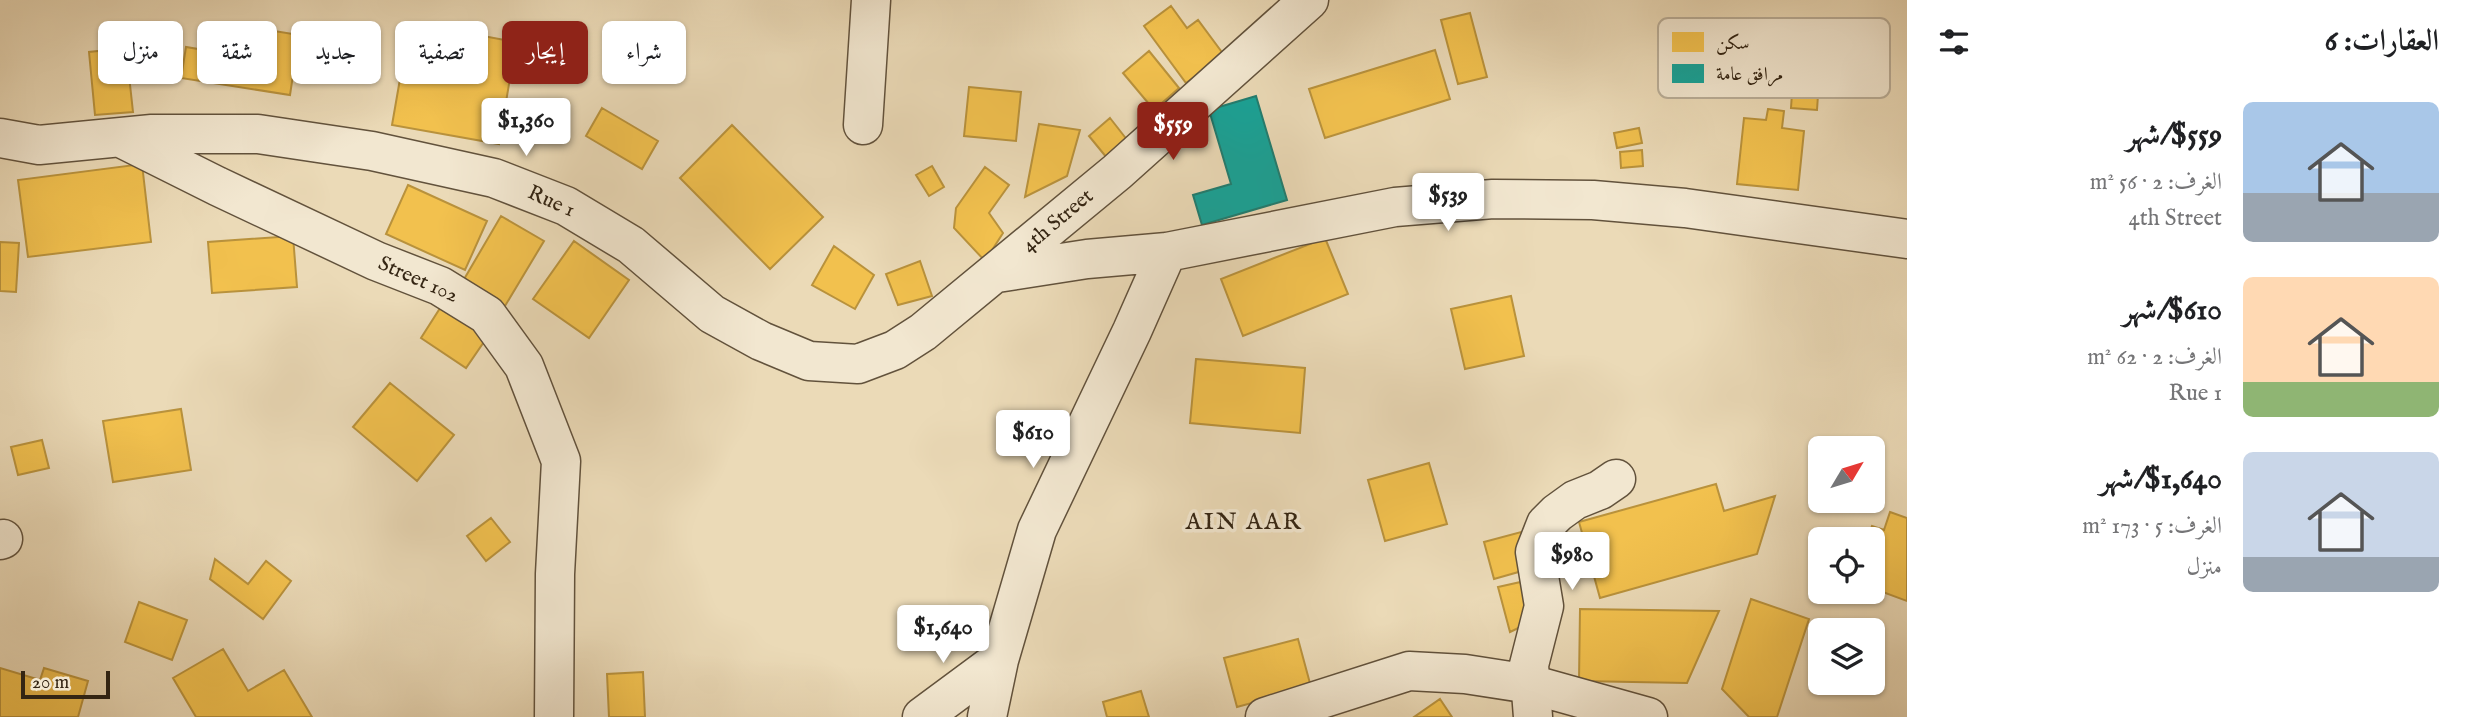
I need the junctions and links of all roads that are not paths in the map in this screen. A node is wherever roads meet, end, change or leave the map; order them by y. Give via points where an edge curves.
1 (871, 0) edge
2 (1309, 0) edge
3 (863, 125) dead end
4 (119, 137) junction
5 (0, 138) edge
6 (39, 145) junction
7 (0, 169) edge
8 (1907, 239) edge
9 (1167, 252) junction
10 (995, 274) junction
11 (1616, 479) dead end
12 (999, 660) junction
13 (1531, 700) edge
14 (554, 717) edge
15 (922, 717) edge
16 (987, 717) edge
17 (1265, 717) edge
18 (1648, 717) edge

1 - 3 street
2 - 10 street, 4th Street via 1118,172
4 - 6 street, Rue 1
4 - 10 street, Rue 1 via 257,134 372,151 494,178 566,206 631,245 712,314 808,361 858,364 895,350
4 - 14 street, Street 102 via 376,261 439,286 487,315 524,366 561,461
5 - 6 street, Rue 1
6 - 7 street
8 - 9 street via 1685,208 1593,200 1493,199 1395,207
9 - 10 street
9 - 12 street via 1037,530
11 - 13 street via 1575,500 1546,524 1535,552 1544,606 1529,665
12 - 15 street
12 - 16 street
13 - 17 street via 1465,674 1409,671
13 - 18 street

